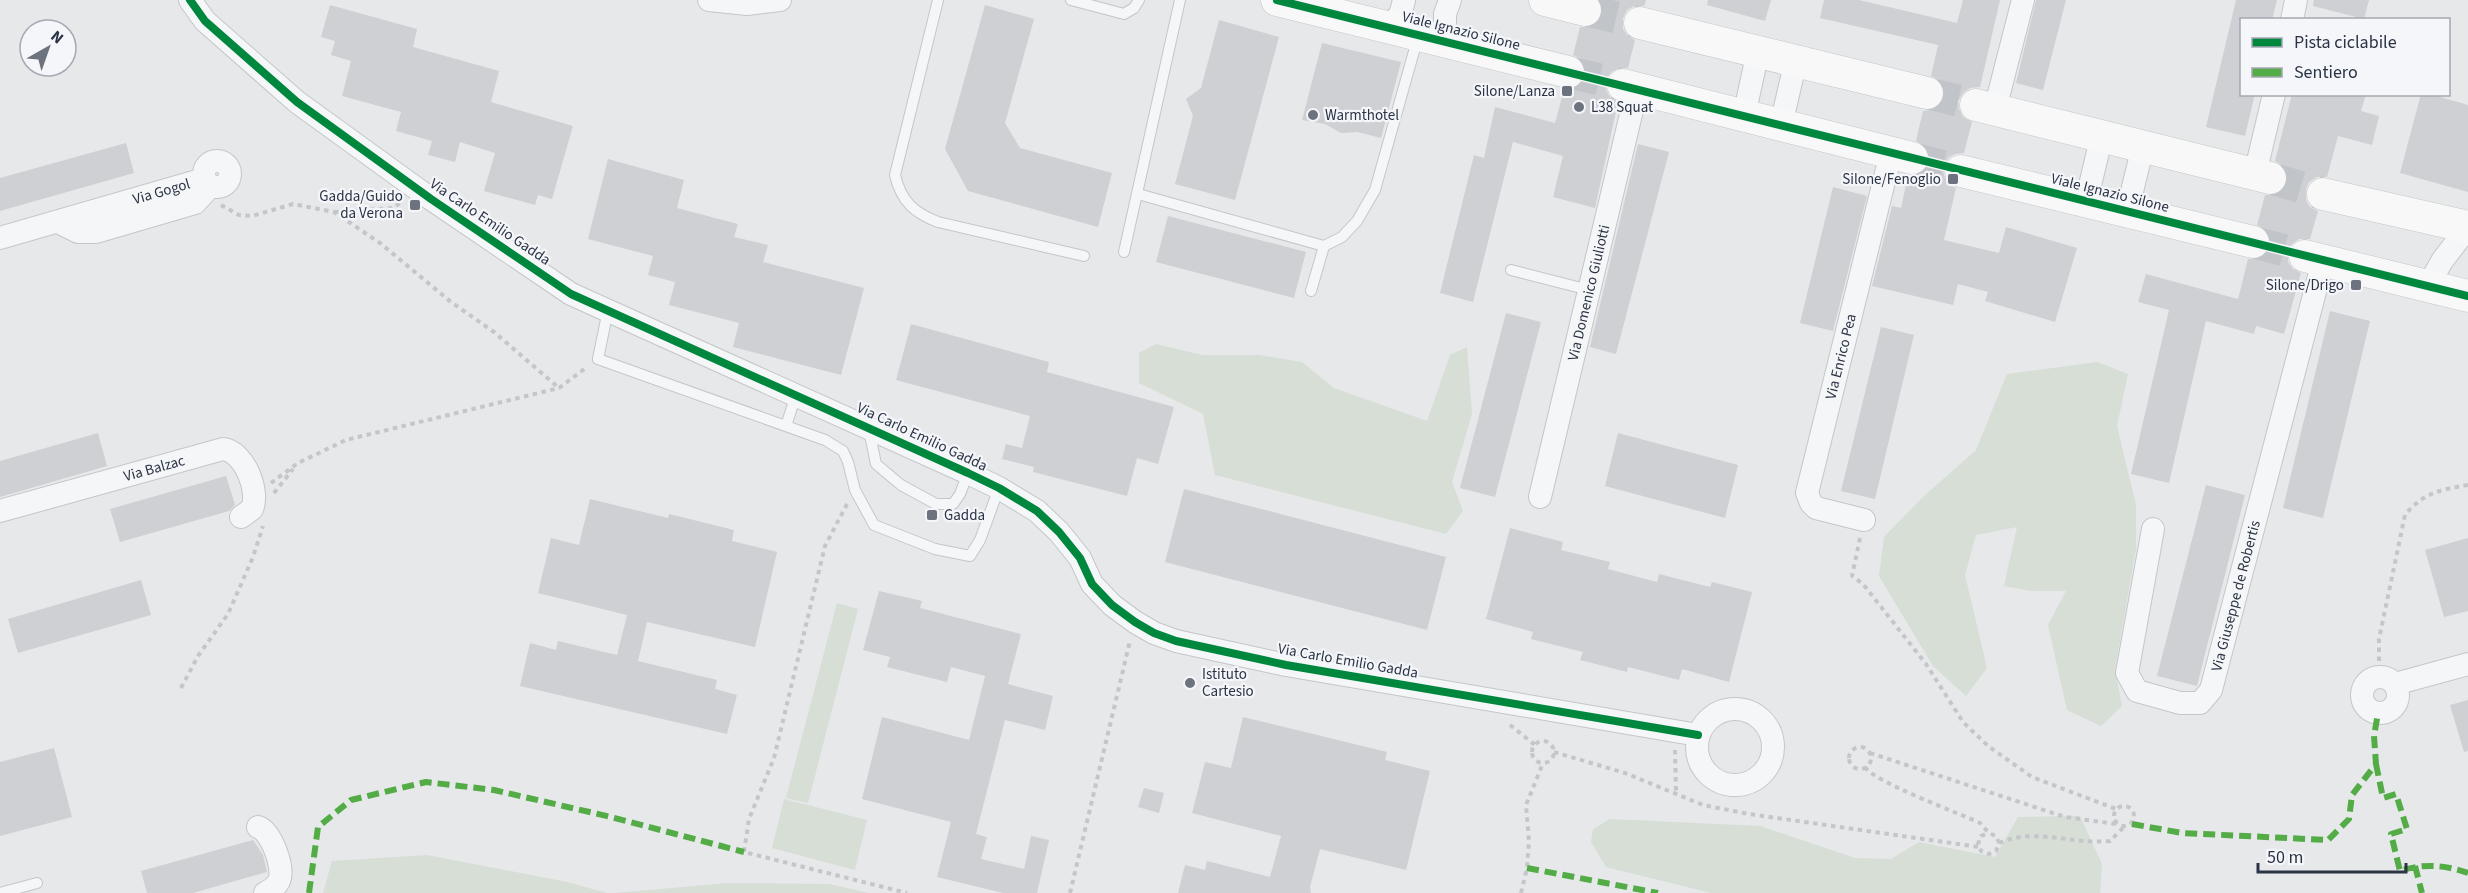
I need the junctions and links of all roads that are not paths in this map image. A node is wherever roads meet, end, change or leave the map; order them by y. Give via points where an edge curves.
1 (190, 0) edge
2 (709, 0) edge
3 (780, 0) edge
4 (938, 0) edge
5 (1071, 0) edge
6 (1139, 0) edge
7 (1180, 0) edge
8 (1277, 0) edge
9 (1450, 0) edge
10 (2023, 0) edge
11 (2296, 0) edge
12 (2292, 18) edge
13 (1640, 23) tunnel mouth
14 (1415, 25) edge
15 (1758, 51) junction
16 (1796, 60) junction
17 (1569, 72) tunnel mouth
18 (1630, 87) joint
19 (1927, 93) tunnel mouth
20 (2274, 96) edge
21 (1986, 107) joint
22 (1744, 116) junction
23 (1781, 125) junction
24 (2102, 135) junction
25 (2143, 146) junction
26 (1902, 155) joint
27 (1961, 171) tunnel mouth
28 (2262, 176) joint
29 (204, 187) road end
30 (1138, 194) junction
31 (2323, 194) tunnel mouth
32 (2086, 202) junction
33 (2127, 212) junction
34 (2468, 227) edge
35 (0, 238) edge
36 (2253, 242) tunnel mouth
37 (1324, 246) junction
38 (1124, 252) dead end
39 (1084, 256) dead end
40 (2314, 259) joint
41 (1511, 270) dead end
42 (2428, 286) junction
43 (1589, 290) junction
44 (1311, 291) dead end
45 (2468, 297) edge
46 (608, 310) junction
47 (796, 395) junction
48 (786, 426) junction
49 (868, 426) junction
50 (968, 472) junction
51 (999, 488) junction
52 (1540, 497) dead end
53 (0, 511) edge
54 (241, 517) dead end
55 (1864, 520) road end
56 (2153, 529) dead end
57 (2468, 664) edge
58 (2387, 681) road end
59 (1698, 735) dead end
60 (258, 826) dead end
61 (37, 883) dead end
62 (0, 893) edge
63 (265, 893) edge

1 - 46 street, Via Carlo Emilio Gadda via 205,21 297,102 571,294
2 - 3 street via 747,4
4 - 39 lane via 895,175 902,197 924,217 938,222
5 - 6 lane via 1124,14
7 - 30 lane
8 - 14 street, Viale Ignazio Silone
9 - 14 street via 1445,14
10 - 21 street
11 - 12 street
13 - 15 street
14 - 17 street, Viale Ignazio Silone
14 - 37 lane via 1375,190 1357,221 1341,237
15 - 16 street
15 - 22 street
16 - 19 street
16 - 23 street
18 - 22 street
18 - 43 street, Via Domenico Giuliotti
20 - 28 street
21 - 24 street
22 - 23 street
23 - 26 street
24 - 25 street
24 - 32 street
25 - 28 street
25 - 33 street
26 - 55 street, Via Enrico Pea via 1807,494 1816,508
27 - 32 street, Viale Ignazio Silone
29 - 35 street, Via Gogol via 195,203 96,232 78,232 58,222
30 - 37 lane
30 - 38 lane
31 - 34 street
32 - 33 street, Viale Ignazio Silone
33 - 36 street, Viale Ignazio Silone
34 - 42 street
37 - 44 lane
40 - 42 street
40 - 56 street, Via Giuseppe de Robertis via 2211,690 2200,703 2180,703 2137,692 2127,673
41 - 43 lane
42 - 45 street
43 - 52 street, Via Domenico Giuliotti
46 - 47 street, Via Carlo Emilio Gadda
46 - 48 lane via 598,359
47 - 48 lane
47 - 49 street, Via Carlo Emilio Gadda
48 - 51 lane via 843,451 855,490 874,525 935,549 970,556
49 - 50 street, Via Carlo Emilio Gadda
49 - 50 lane via 876,464 901,485 936,504 953,504
50 - 51 street, Via Carlo Emilio Gadda
51 - 59 street, Via Carlo Emilio Gadda via 1038,511 1059,532 1080,558 1092,584 1112,605 1154,633 1176,641 1286,665
53 - 54 street, Via Balzac via 223,449 242,459 262,500
57 - 58 street
60 - 63 street via 270,836 281,874 278,883
61 - 62 lane

